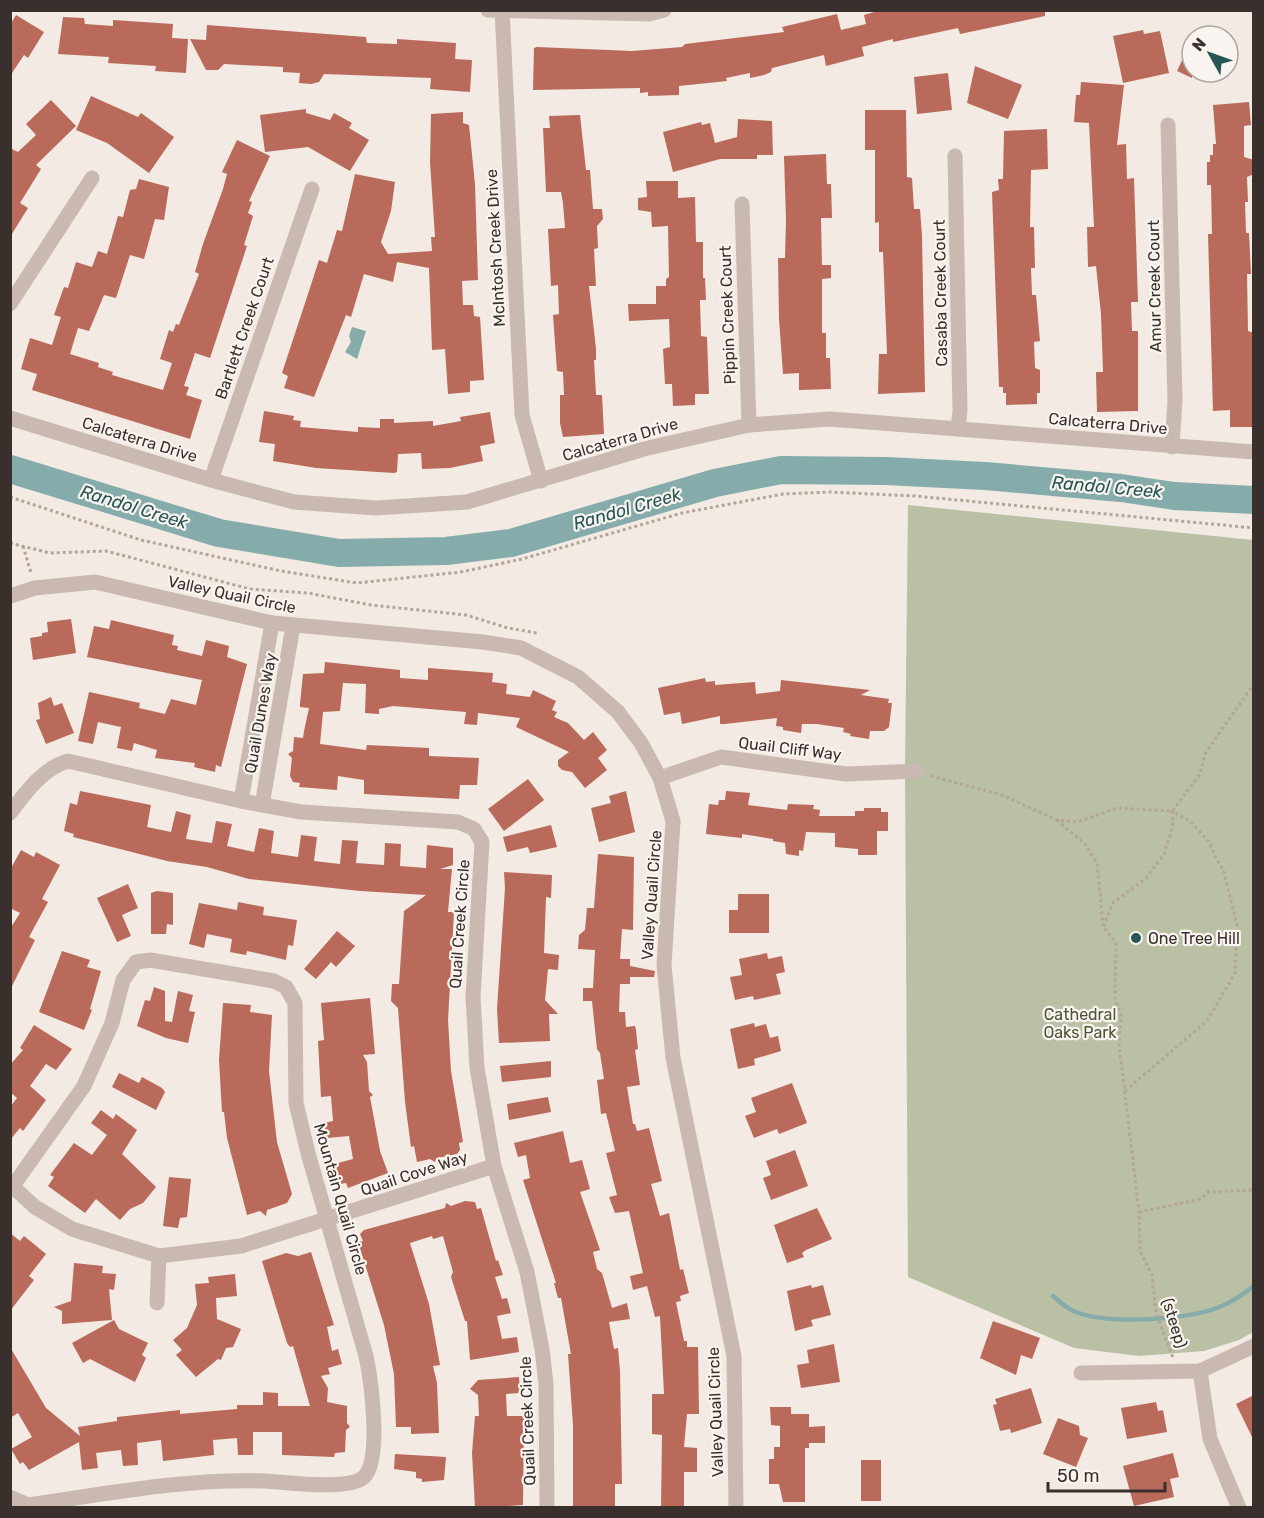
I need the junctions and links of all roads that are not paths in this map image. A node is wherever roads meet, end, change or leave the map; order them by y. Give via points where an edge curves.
1 (664, 10) edge
2 (497, 11) edge
3 (1168, 124) dead end
4 (955, 156) dead end
5 (92, 178) dead end
6 (312, 189) dead end
7 (742, 204) dead end
8 (10, 304) edge
9 (10, 418) edge
10 (748, 425) junction
11 (958, 429) junction
12 (1172, 447) junction
13 (1254, 452) edge
14 (211, 480) junction
15 (541, 481) junction
16 (10, 597) edge
17 (272, 623) junction
18 (293, 626) junction
19 (918, 771) road end
20 (660, 778) junction
21 (241, 801) junction
22 (262, 805) junction
23 (10, 813) edge
24 (494, 1166) junction
25 (11, 1187) edge
26 (327, 1219) junction
27 (159, 1256) junction
28 (157, 1303) dead end
29 (1254, 1346) edge
30 (1200, 1371) junction
31 (1081, 1373) dead end
32 (10, 1497) edge
33 (547, 1508) edge
34 (736, 1508) edge
35 (1239, 1508) edge

1 - 2 street via 649,14
2 - 15 street, McIntosh Creek Drive via 522,415
3 - 12 street, Amur Creek Court via 1175,400
4 - 11 street, Casaba Creek Court
5 - 8 street
6 - 14 street, Bartlett Creek Court
7 - 10 street, Pippin Creek Court
9 - 14 street, Calcaterra Drive
10 - 11 street, Calcaterra Drive via 830,419
10 - 15 street, Calcaterra Drive via 644,449
11 - 12 street, Calcaterra Drive
12 - 13 street, Calcaterra Drive
14 - 15 street, Calcaterra Drive via 294,502 376,508 467,502
16 - 17 street, Valley Quail Circle via 35,588 95,582
17 - 18 street, Valley Quail Circle
17 - 21 street, Quail Dunes Way
18 - 20 street, Valley Quail Circle via 521,648 578,676 618,712
18 - 22 street, Quail Dunes Way
19 - 20 street, Quail Cliff Way via 846,774 721,757
20 - 34 street, Valley Quail Circle via 673,821 664,965 673,1058 734,1356
21 - 22 street, Quail Creek Circle
21 - 23 street, Quail Creek Circle via 68,761 55,764 46,772
22 - 24 street, Quail Creek Circle via 301,812 458,822 474,829 482,842 473,997 477,1068
24 - 26 street, Quail Cove Way
24 - 33 street, Quail Creek Circle via 527,1272 542,1349
25 - 26 street, Mountain Quail Circle via 84,1086 112,1023 129,970 136,962 150,960 274,981 292,994 296,1003 296,1103
25 - 27 street, Quail Cove Way via 35,1208 72,1229
26 - 27 street, Quail Cove Way via 241,1246
26 - 32 street, Mountain Quail Circle via 372,1388 372,1457 363,1478 342,1484 204,1482 28,1505
27 - 28 street
29 - 30 street
30 - 31 street
30 - 35 street via 1210,1439

